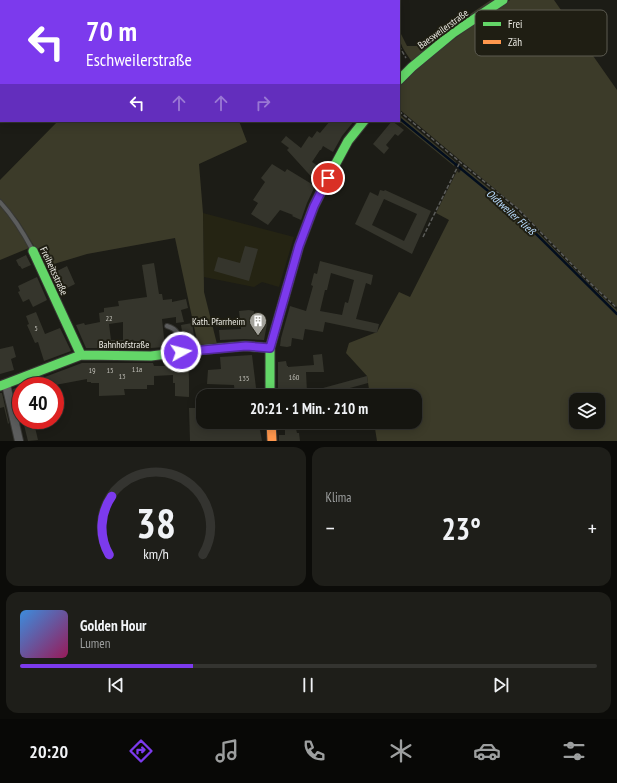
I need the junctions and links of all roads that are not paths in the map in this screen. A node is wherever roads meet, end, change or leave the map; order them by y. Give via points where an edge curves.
1 (503, 0) edge
2 (488, 10) edge
3 (475, 18) edge
4 (400, 79) edge
5 (363, 122) edge
6 (0, 202) edge
7 (33, 251) joint
8 (166, 326) dead end
9 (270, 348) junction
10 (181, 352) junction
11 (81, 355) junction
12 (3, 385) edge
13 (270, 389) edge
14 (271, 429) edge
15 (19, 441) edge
16 (272, 441) edge

1 - 2 street, Baesweilerstraße
3 - 4 street, Baesweilerstraße via 453,33
5 - 9 street via 348,141 314,206 299,246
6 - 7 lane, Freiheitsstraße via 23,231
7 - 11 street, Freiheitsstraße
8 - 10 lane via 178,333
9 - 10 street, Bahnhofstraße via 246,346
9 - 13 street
10 - 11 street, Bahnhofstraße via 151,356
11 - 12 street, Bahnhofstraße
12 - 15 street, Bahnhofstraße
14 - 16 street

